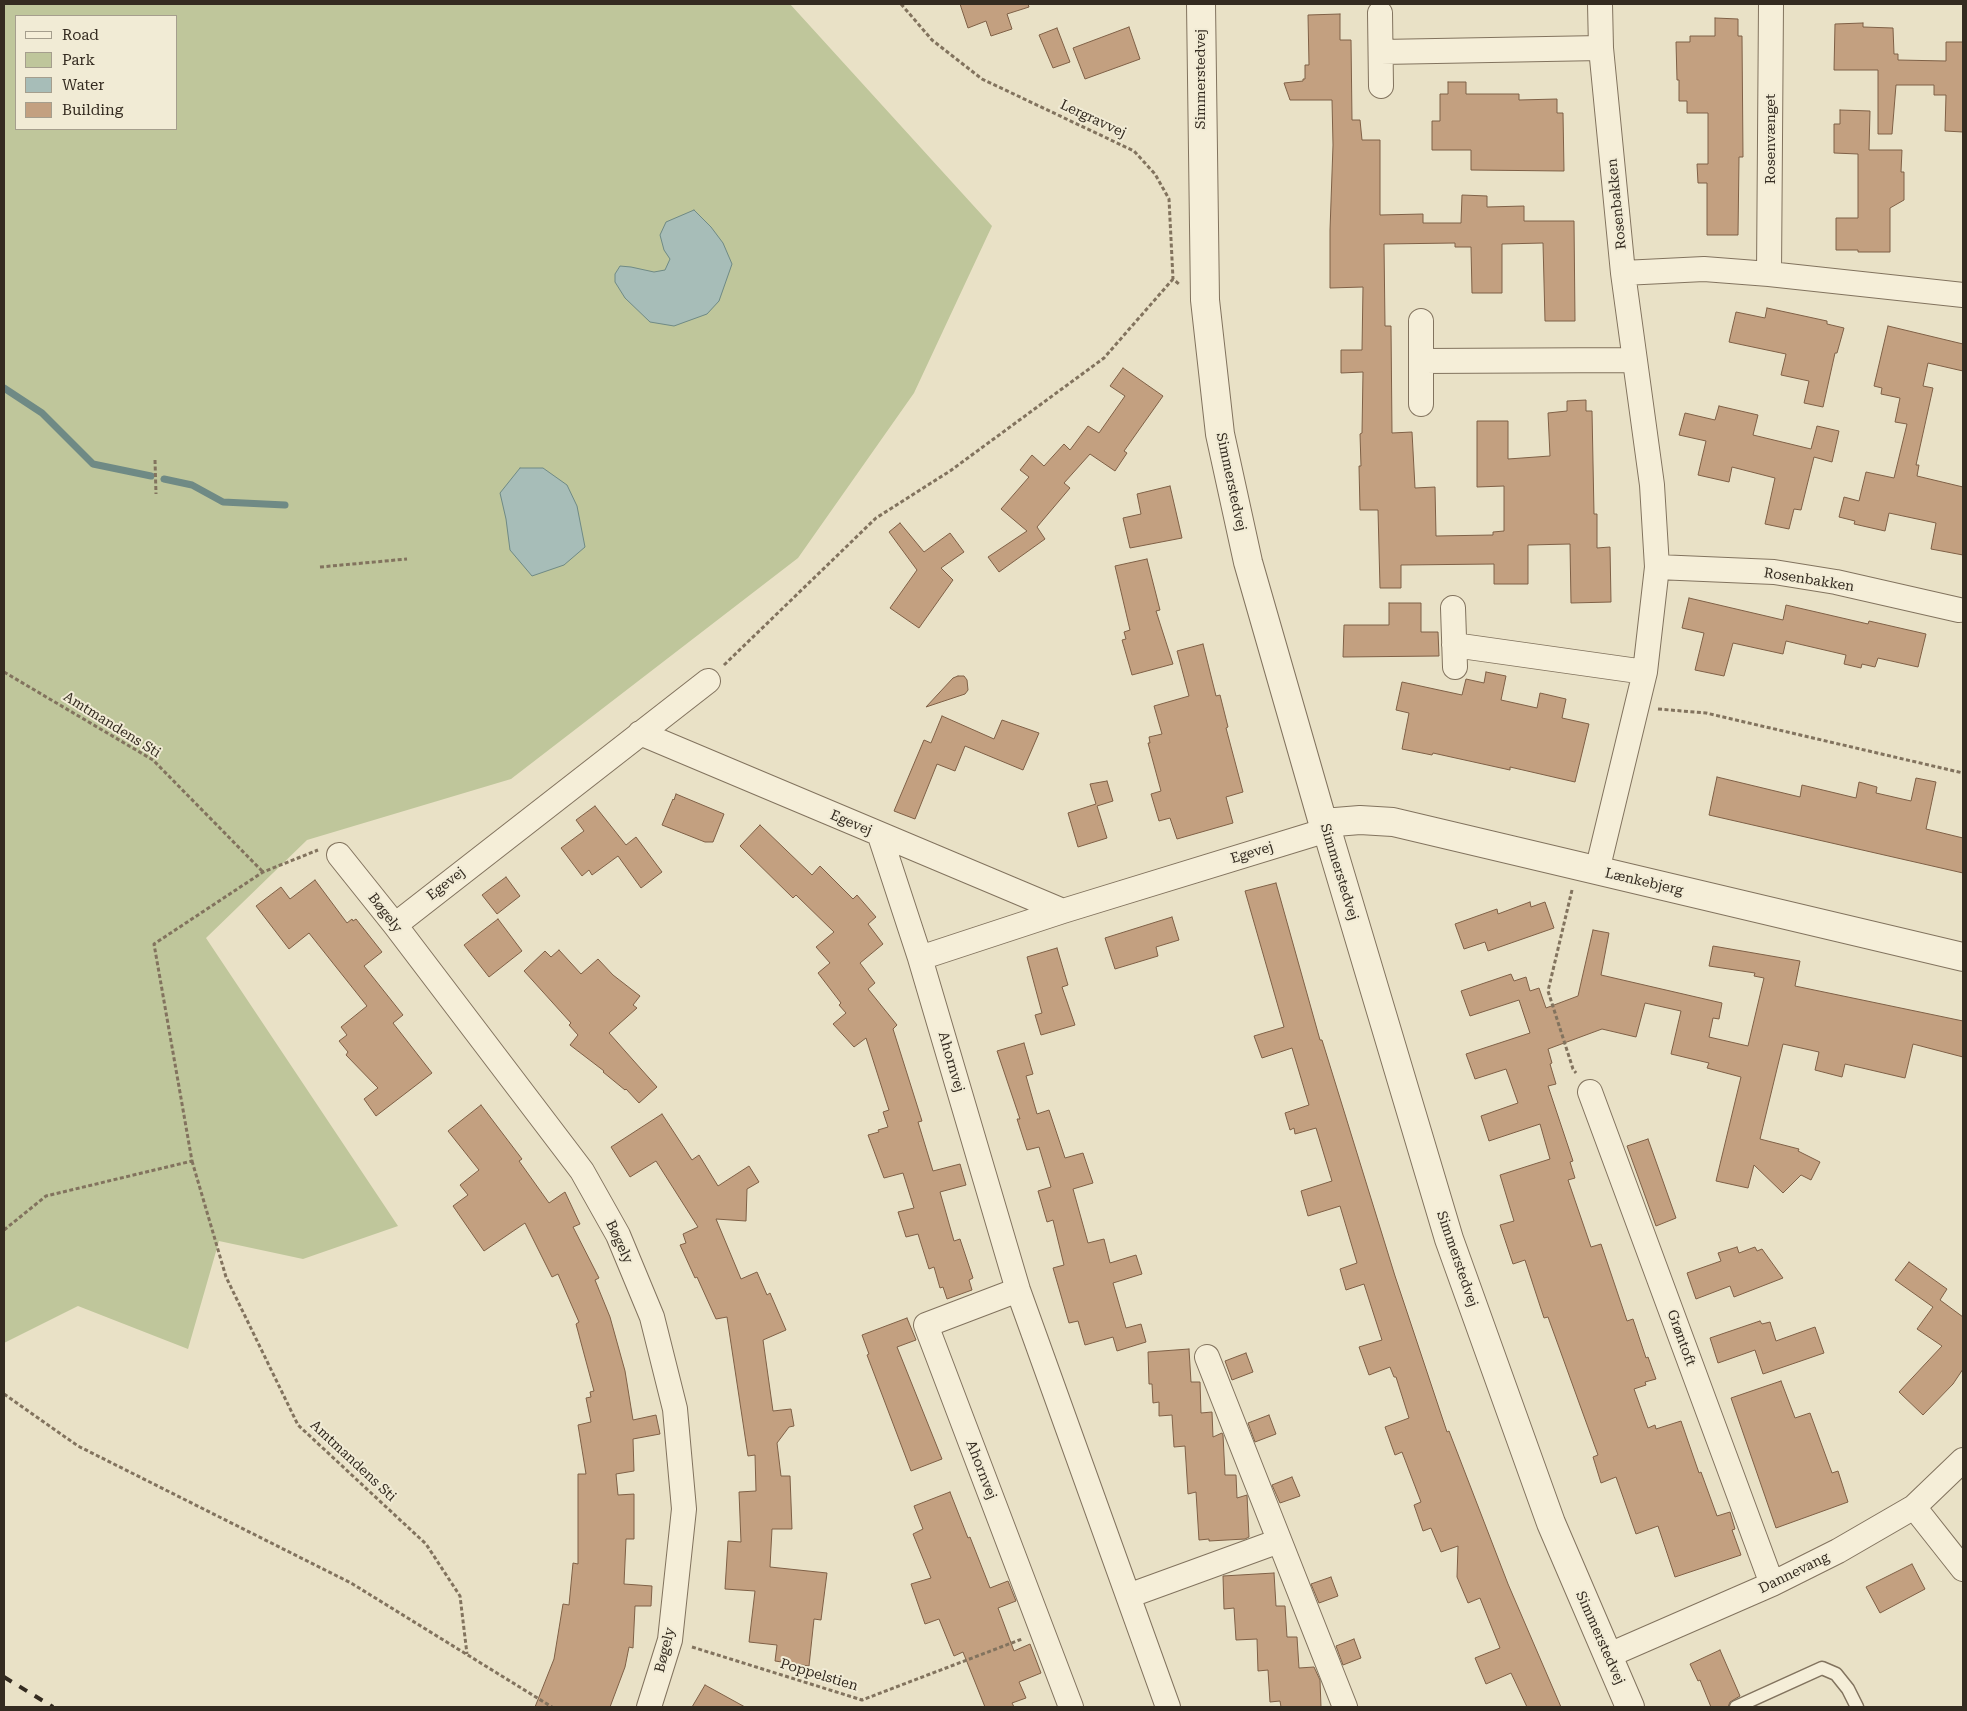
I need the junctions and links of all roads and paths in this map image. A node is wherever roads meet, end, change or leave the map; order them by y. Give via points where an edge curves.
1 (901, 4) edge
2 (1201, 4) edge
3 (1600, 4) edge
4 (1771, 4) edge
5 (1380, 13) dead end
6 (1601, 48) junction
7 (1381, 52) junction
8 (1381, 86) dead end
9 (1623, 273) junction
10 (1770, 274) junction
11 (1173, 279) junction
12 (1963, 295) edge
13 (1205, 300) junction
14 (1421, 321) dead end
15 (1634, 360) junction
16 (1421, 361) junction
17 (1421, 404) dead end
18 (155, 460) dead end
19 (156, 494) dead end
20 (407, 559) dead end
21 (320, 567) dead end
22 (1657, 567) junction
23 (1453, 608) dead end
24 (1959, 610) dead end
25 (4, 672) edge
26 (1645, 672) junction
27 (708, 681) joint
28 (1636, 708) junction
29 (640, 733) junction
30 (1963, 773) edge
31 (1325, 826) junction
32 (880, 836) junction
33 (339, 855) joint
34 (1587, 869) junction
35 (263, 872) junction
36 (1063, 911) junction
37 (395, 925) junction
38 (1963, 957) edge
39 (920, 958) junction
40 (1590, 1092) joint
41 (192, 1162) junction
42 (4, 1230) edge
43 (1018, 1290) junction
44 (1207, 1357) dead end
45 (4, 1394) edge
46 (1963, 1460) edge
47 (1914, 1507) junction
48 (1279, 1541) junction
49 (1963, 1569) edge
50 (1772, 1584) junction
51 (1128, 1596) junction
52 (1042, 1631) junction
53 (670, 1640) junction
54 (467, 1654) junction
55 (1607, 1656) junction
56 (552, 1707) edge
57 (649, 1707) edge
58 (1072, 1707) edge
59 (1168, 1707) edge
60 (1344, 1707) edge
61 (1630, 1707) edge
62 (1736, 1707) edge
63 (1857, 1707) edge

1 - 11 path, Lergravvej via 932,40 982,79 1134,151 1155,174 1169,199
2 - 13 street, Simmerstedvej
3 - 6 street, Rosenbakken
4 - 10 street, Rosenvænget
5 - 7 street
6 - 7 street
6 - 9 street, Rosenbakken
7 - 8 street
9 - 10 street via 1704,269
9 - 15 street, Rosenbakken
10 - 12 street
11 - 13 path
11 - 27 path via 1104,358 950,471 876,518
13 - 31 street, Simmerstedvej via 1220,434 1248,562
14 - 16 street
15 - 16 street
15 - 22 street, Rosenbakken via 1652,485
16 - 17 street
18 - 19 path
20 - 21 path
22 - 24 street, Rosenbakken via 1774,572 1836,582
22 - 26 street, Rosenbakken
23 - 26 street via 1455,656
25 - 35 path, Amtmandens Sti via 153,760
26 - 28 street, Rosenbakken
27 - 29 street, Egevej
28 - 30 path via 1706,713
28 - 34 street, Rosenbakken
29 - 32 street, Egevej
29 - 37 street, Egevej
31 - 34 street, Lænkebjerg via 1360,820 1393,822
31 - 36 street, Egevej
31 - 55 street, Simmerstedvej via 1449,1239 1550,1524
32 - 36 street, Egevej
32 - 39 street, Ahornvej
33 - 35 path via 317,850
33 - 37 street, Bøgely
34 - 38 street, Lænkebjerg
34 - 40 path via 1548,991 1573,1069
35 - 41 path, Amtmandens Sti via 154,944
36 - 39 street, Egevej
37 - 53 street, Bøgely via 582,1171 618,1234 652,1317 675,1410 684,1510
39 - 43 street, Ahornvej
40 - 50 street, Grøntoft
41 - 42 path via 46,1196
41 - 54 path, Amtmandens Sti via 226,1277 298,1425 426,1544 460,1596
43 - 51 street, Ahornvej
43 - 52 street, Ahornvej via 926,1325
44 - 48 street
45 - 54 path via 78,1446 350,1583
46 - 47 street, Dannevang
47 - 49 street
47 - 50 street, Dannevang via 1838,1552
48 - 51 street
48 - 60 street
50 - 55 street, Dannevang
51 - 59 street, Ahornvej
52 - 53 path, Poppelstien via 862,1700
52 - 58 street, Ahornvej
53 - 57 street, Bøgely
54 - 56 path
55 - 61 street, Simmerstedvej
62 - 63 lane via 1822,1668 1836,1674

